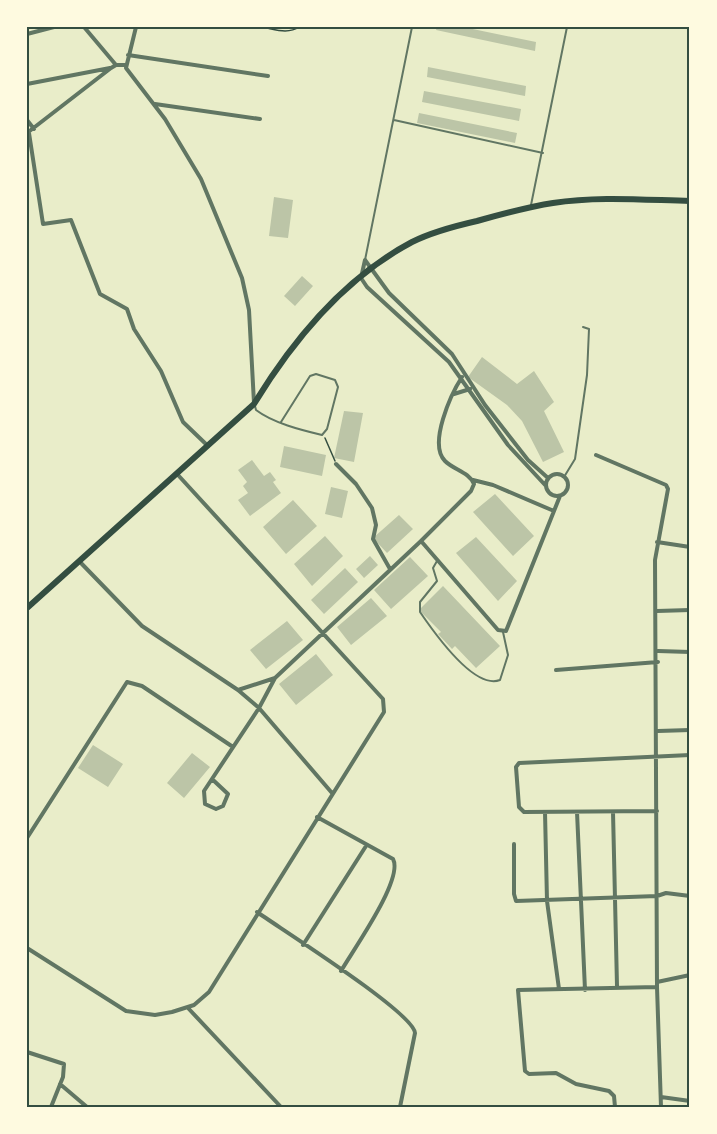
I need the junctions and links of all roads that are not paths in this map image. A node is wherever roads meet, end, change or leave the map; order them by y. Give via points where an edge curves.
1 (54, 27) edge
2 (84, 27) edge
3 (136, 27) edge
4 (412, 27) edge
5 (567, 27) edge
6 (27, 34) edge
7 (128, 55) junction
8 (116, 64) junction
9 (126, 65) junction
10 (111, 68) junction
11 (268, 76) dead end
12 (27, 84) edge
13 (155, 104) junction
14 (260, 119) dead end
15 (27, 120) edge
16 (394, 120) junction
17 (34, 129) junction
18 (28, 133) edge
19 (543, 153) junction
20 (690, 201) edge
21 (531, 208) junction
22 (365, 260) junction
23 (371, 269) junction
24 (361, 278) junction
25 (583, 327) dead end
26 (464, 374) junction
27 (461, 379) junction
28 (470, 389) junction
29 (453, 394) junction
30 (254, 404) junction
31 (494, 417) junction
32 (489, 420) junction
33 (281, 422) junction
34 (509, 436) junction
35 (504, 440) junction
36 (209, 446) junction
37 (523, 454) junction
38 (596, 455) dead end
39 (519, 458) junction
40 (336, 464) road end
41 (178, 475) junction
42 (564, 477) junction
43 (548, 478) junction
44 (472, 480) junction
45 (546, 486) junction
46 (560, 496) junction
47 (554, 511) junction
48 (421, 541) junction
49 (657, 542) junction
50 (690, 547) edge
51 (437, 561) junction
52 (80, 562) junction
53 (390, 569) junction
54 (27, 608) edge
55 (690, 609) edge
56 (657, 611) junction
57 (503, 632) junction
58 (324, 633) junction
59 (658, 651) junction
60 (690, 652) edge
61 (658, 662) junction
62 (556, 670) dead end
63 (275, 678) junction
64 (238, 690) junction
65 (259, 708) junction
66 (690, 730) edge
67 (658, 731) junction
68 (233, 747) junction
69 (690, 755) edge
70 (658, 757) junction
71 (212, 779) junction
72 (332, 793) junction
73 (658, 811) junction
74 (545, 812) junction
75 (577, 812) junction
76 (613, 812) junction
77 (317, 817) junction
78 (27, 838) edge
79 (514, 844) dead end
80 (366, 846) junction
81 (657, 896) junction
82 (690, 896) edge
83 (614, 898) junction
84 (580, 900) junction
85 (547, 901) junction
86 (257, 912) junction
87 (303, 945) junction
88 (27, 948) edge
89 (341, 971) junction
90 (690, 975) edge
91 (657, 984) junction
92 (617, 986) junction
93 (559, 989) junction
94 (585, 990) junction
95 (188, 1008) junction
96 (27, 1052) edge
97 (60, 1084) junction
98 (661, 1097) junction
99 (690, 1101) edge
100 (51, 1107) edge
101 (87, 1107) edge
102 (280, 1107) edge
103 (400, 1107) edge
104 (615, 1107) edge
105 (661, 1107) edge

1 - 6 street
2 - 8 street
3 - 7 street
4 - 16 lane
5 - 19 lane
7 - 9 street
7 - 11 street
8 - 9 street
8 - 10 street
9 - 13 street
10 - 12 street
10 - 17 street
13 - 14 street
13 - 30 street via 201,179 242,278 249,310
15 - 17 street
16 - 19 lane
16 - 22 lane
17 - 18 street
18 - 36 street via 43,224 71,220 100,294 127,309 161,370 183,422
19 - 21 lane
20 - 21 main road via 571,201
21 - 23 main road via 428,235
22 - 23 street
22 - 24 street
23 - 24 main road
23 - 26 street via 389,293 452,354
24 - 27 street via 433,346
24 - 30 main road via 302,335
25 - 42 lane via 589,329 587,375 576,459
26 - 27 street
26 - 28 street
27 - 28 street
27 - 29 street
28 - 29 street
28 - 31 street
28 - 32 street
29 - 44 street via 442,426 440,451 445,461
30 - 33 lane via 259,413
30 - 36 main road
31 - 32 street
31 - 34 street
32 - 35 street
33 - 33 lane via 310,376 335,380 338,387 323,435
34 - 35 street
34 - 37 street
35 - 39 street
36 - 41 main road
37 - 39 street
37 - 43 street
38 - 49 street via 668,487
39 - 45 street
40 - 53 street via 372,508 376,525 373,539
41 - 52 main road
41 - 58 street
42 - 43 street via 557,474
42 - 46 street via 568,488
43 - 45 street
44 - 47 street
44 - 48 street via 471,491
45 - 46 street via 550,494
46 - 47 street
47 - 57 street via 515,612
48 - 51 street
48 - 53 street
49 - 50 street
49 - 56 street
51 - 57 street
51 - 57 lane via 433,568 437,581 420,602 420,612 459,662 485,679 500,680 508,655
52 - 54 main road
52 - 64 street via 142,626
53 - 58 street
55 - 56 street
56 - 59 street
58 - 63 street
58 - 72 street via 385,704 384,712
59 - 60 street
59 - 61 street
61 - 62 street
61 - 67 street
63 - 64 street
63 - 65 street
64 - 65 street
65 - 68 street
65 - 72 street
66 - 67 street
67 - 70 street
68 - 71 street
68 - 78 street via 142,686 127,682
69 - 70 street
70 - 73 street
70 - 74 street via 519,764 519,807 524,812
71 - 71 street via 203,799 206,806 216,809 223,806 228,794
72 - 77 street
73 - 76 street
73 - 81 street
74 - 75 street
74 - 85 street
75 - 76 street
75 - 84 street
76 - 83 street
77 - 80 street
77 - 86 street
79 - 85 street via 515,899
80 - 87 street
80 - 89 street via 393,859 397,869 389,890
81 - 82 street
81 - 83 street
81 - 91 street
83 - 84 street
83 - 92 street
84 - 85 street
84 - 94 street
85 - 93 street
86 - 87 street
86 - 95 street via 209,992
87 - 89 street
88 - 95 street via 126,1011 155,1015
89 - 103 street via 388,1003 416,1030
90 - 91 street
91 - 92 street
91 - 98 street
92 - 94 street
93 - 94 street
93 - 104 street via 518,990 525,1071 532,1075 556,1073 576,1083 609,1090
95 - 102 street
96 - 97 street via 64,1064
97 - 100 street
97 - 101 street
98 - 99 street
98 - 105 street

